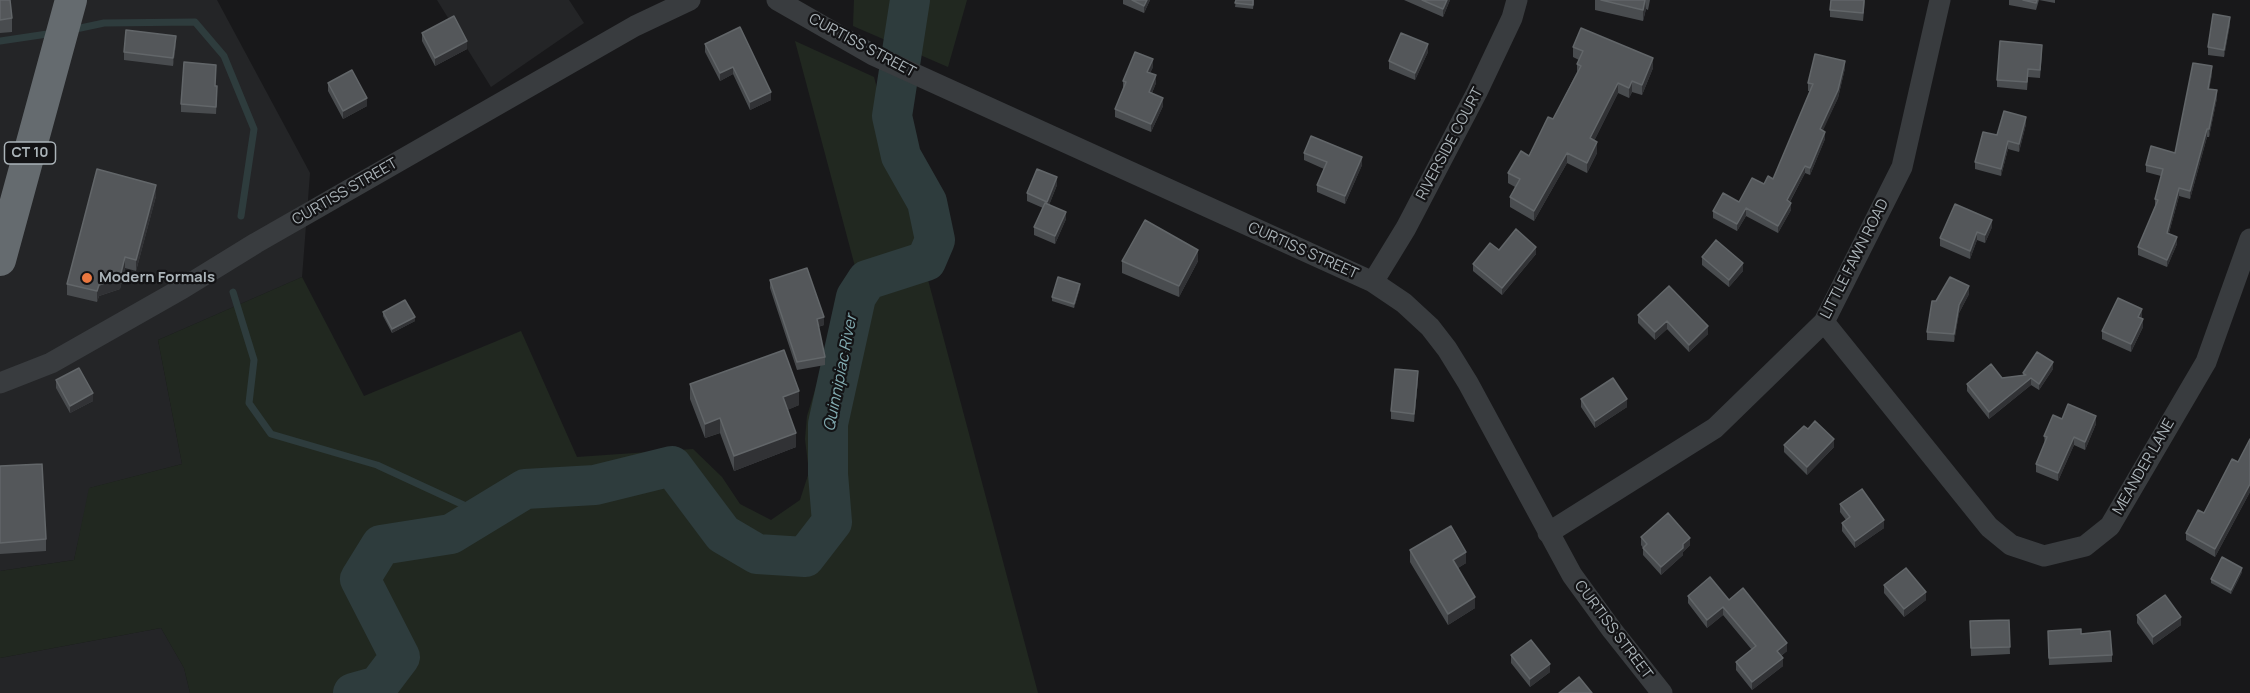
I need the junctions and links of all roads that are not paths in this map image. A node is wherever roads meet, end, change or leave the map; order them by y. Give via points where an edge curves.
1 (690, 0) edge
2 (777, 0) edge
3 (1517, 0) edge
4 (1940, 0) edge
5 (69, 8) edge
6 (2250, 239) edge
7 (0, 260) edge
8 (1373, 282) junction
9 (1824, 322) junction
10 (0, 383) edge
11 (1548, 533) junction
12 (1662, 693) edge

1 - 10 street, CURTISS STREET via 635,26 51,363
2 - 8 street, CURTISS STREET via 873,55
3 - 8 street, RIVERSIDE COURT via 1477,92 1406,228
4 - 9 street, LITTLE FAWN ROAD via 1902,167
5 - 7 highway, CT 10
6 - 9 street, MEANDER LANE via 2206,362 2110,526 2085,546 2044,556 2011,545 1989,527
8 - 11 street, CURTISS STREET via 1404,303 1447,349
9 - 11 street, LITTLE FAWN ROAD via 1715,428
11 - 12 street, CURTISS STREET via 1572,575

